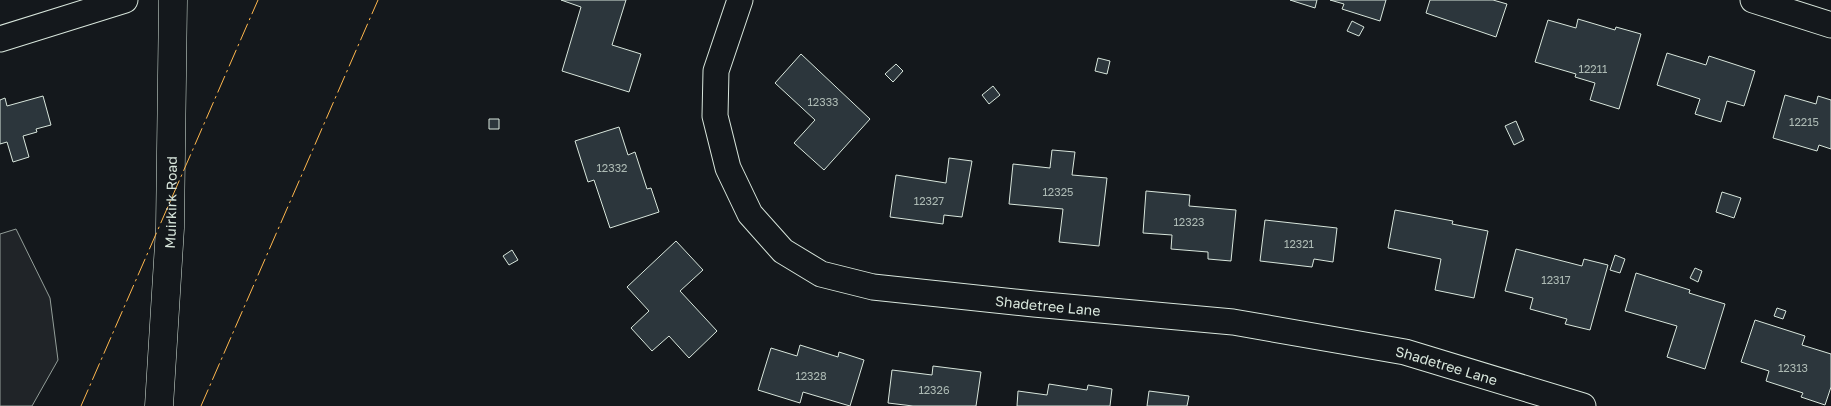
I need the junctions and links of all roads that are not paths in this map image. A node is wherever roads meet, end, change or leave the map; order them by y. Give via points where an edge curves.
1 (126, 0) edge
2 (173, 0) edge
3 (740, 0) edge
4 (1753, 0) edge
5 (1831, 25) edge
6 (0, 39) edge
7 (159, 406) edge
8 (1584, 406) edge

1 - 6 street
2 - 7 main road, Muirkirk Road via 170,228
3 - 8 street, Shadetree Lane via 716,71 715,116 728,168 750,214 783,251 821,274 873,287 1233,322 1405,352
4 - 5 street

